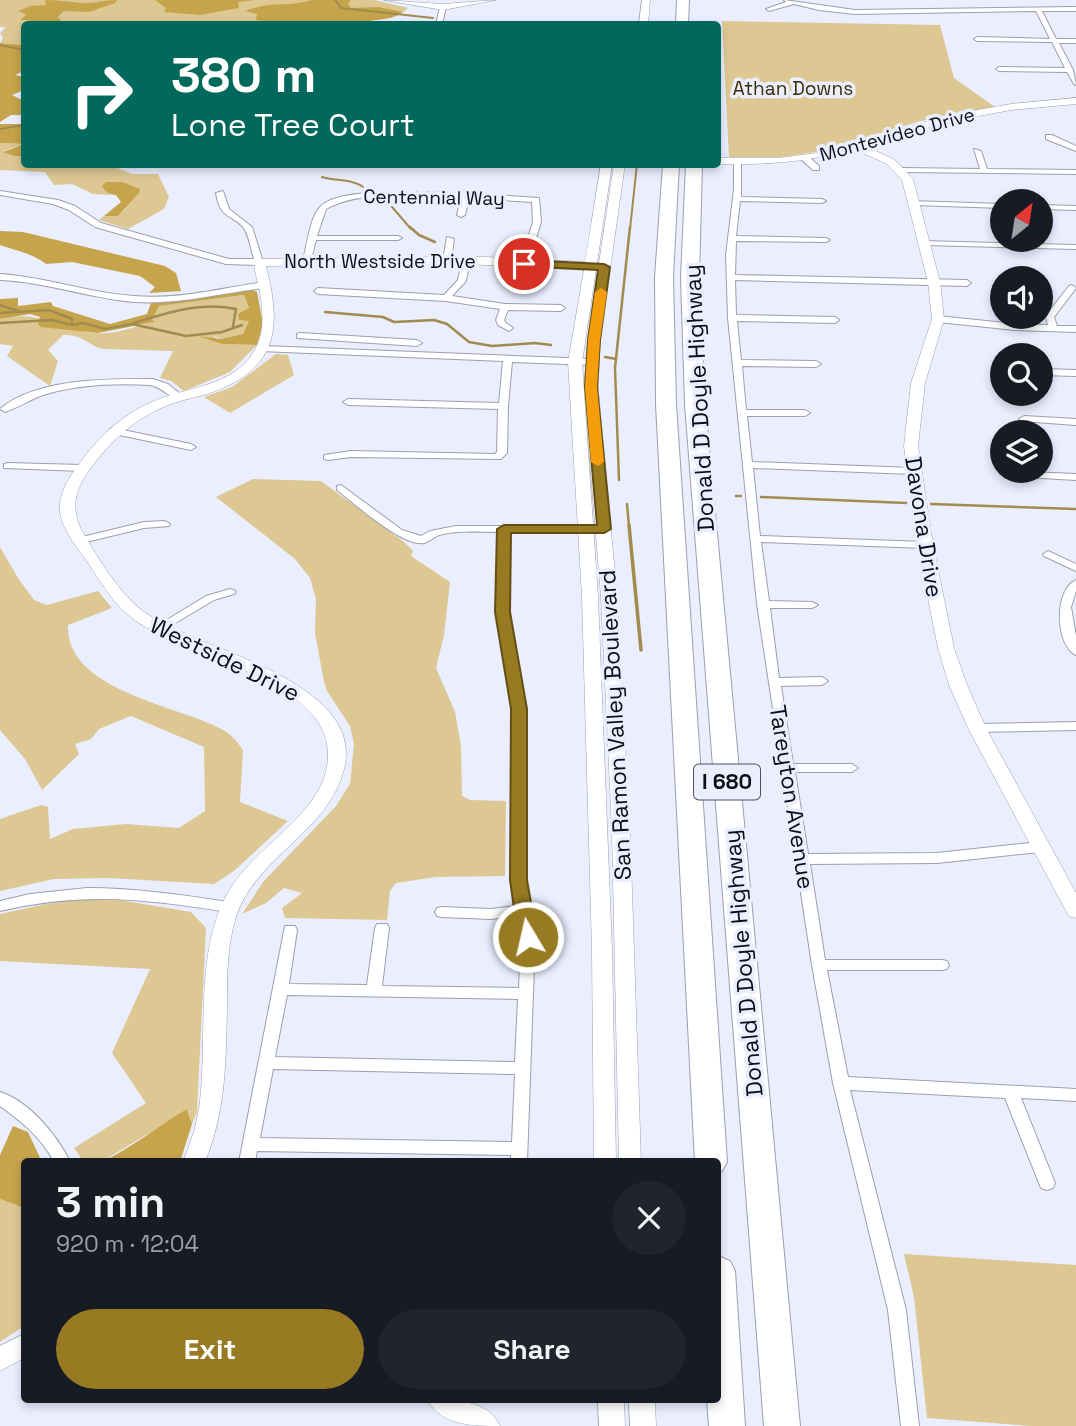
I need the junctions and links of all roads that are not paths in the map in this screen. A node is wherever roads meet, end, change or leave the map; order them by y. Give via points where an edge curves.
1 (388, 0) edge
2 (492, 0) edge
3 (646, 0) edge
4 (682, 0) edge
5 (954, 0) edge
6 (789, 1) edge
7 (443, 6) junction
8 (769, 9) dead end
9 (1038, 9) junction
10 (1076, 9) edge
11 (959, 11) junction
12 (440, 21) edge
13 (644, 21) edge
14 (682, 21) edge
15 (977, 39) dead end
16 (1054, 41) junction
17 (1076, 41) edge
18 (999, 69) dead end
19 (1070, 70) junction
20 (1076, 83) edge
21 (1076, 101) edge
22 (1049, 137) dead end
23 (857, 146) junction
24 (1076, 149) edge
25 (977, 151) dead end
26 (805, 158) junction
27 (721, 161) edge
28 (737, 161) junction
29 (606, 168) edge
30 (620, 168) edge
31 (682, 168) edge
32 (816, 168) dead end
33 (901, 170) junction
34 (984, 170) junction
35 (1076, 172) edge
36 (0, 193) edge
37 (220, 193) dead end
38 (465, 197) junction
39 (736, 199) junction
40 (822, 201) dead end
41 (914, 203) junction
42 (990, 206) edge
43 (1054, 207) edge
44 (1076, 208) edge
45 (460, 215) dead end
46 (314, 238) junction
47 (398, 238) dead end
48 (732, 238) junction
49 (450, 239) dead end
50 (826, 240) dead end
51 (924, 243) junction
52 (1076, 247) edge
53 (307, 260) junction
54 (447, 260) junction
55 (466, 260) junction
56 (259, 262) junction
57 (524, 264) junction
58 (590, 267) junction
59 (604, 267) junction
60 (730, 276) junction
61 (0, 277) edge
62 (933, 282) junction
63 (967, 283) dead end
64 (264, 285) junction
65 (1072, 288) dead end
66 (318, 291) dead end
67 (446, 298) junction
68 (505, 307) junction
69 (561, 308) dead end
70 (1053, 312) edge
71 (732, 318) junction
72 (938, 318) junction
73 (835, 320) dead end
74 (990, 323) edge
75 (509, 328) dead end
76 (1053, 328) edge
77 (1076, 329) edge
78 (299, 337) dead end
79 (392, 343) junction
80 (417, 343) dead end
81 (262, 349) junction
82 (387, 354) junction
83 (508, 360) junction
84 (575, 362) junction
85 (592, 362) junction
86 (736, 363) junction
87 (816, 365) dead end
88 (1053, 372) edge
89 (1076, 373) edge
90 (180, 397) junction
91 (348, 402) dead end
92 (503, 406) junction
93 (5, 409) dead end
94 (742, 412) junction
95 (805, 414) dead end
96 (1024, 419) dead end
97 (1076, 422) edge
98 (113, 431) junction
99 (191, 447) dead end
100 (328, 457) dead end
101 (748, 465) junction
102 (8, 466) dead end
103 (82, 468) junction
104 (913, 471) junction
105 (1053, 476) edge
106 (1076, 477) edge
107 (341, 488) dead end
108 (164, 524) dead end
109 (504, 529) junction
110 (595, 529) junction
111 (755, 539) junction
112 (82, 540) junction
113 (925, 545) junction
114 (1048, 554) dead end
115 (1076, 568) edge
116 (1076, 583) edge
117 (230, 592) dead end
118 (763, 604) junction
119 (811, 605) dead end
120 (158, 629) junction
121 (1076, 650) edge
122 (822, 681) dead end
123 (774, 682) junction
124 (1076, 726) edge
125 (977, 728) junction
126 (788, 768) junction
127 (852, 768) dead end
128 (1040, 847) junction
129 (802, 859) junction
130 (0, 906) edge
131 (229, 907) junction
132 (524, 910) junction
133 (1076, 911) edge
134 (442, 912) dead end
135 (382, 928) dead end
136 (290, 930) dead end
137 (819, 965) junction
138 (943, 965) dead end
139 (281, 989) junction
140 (373, 989) junction
141 (525, 994) junction
142 (265, 1063) junction
143 (522, 1068) junction
144 (841, 1083) junction
145 (1011, 1092) junction
146 (1076, 1095) edge
147 (0, 1098) edge
148 (250, 1144) junction
149 (519, 1156) edge
150 (60, 1158) edge
151 (196, 1158) edge
152 (248, 1158) edge
153 (605, 1158) edge
154 (630, 1158) edge
155 (711, 1158) edge
156 (1047, 1183) dead end
157 (721, 1330) edge
158 (21, 1347) edge
159 (0, 1359) edge
160 (446, 1403) edge
161 (611, 1403) edge
162 (642, 1403) edge
163 (780, 1409) edge
164 (487, 1426) edge
165 (612, 1426) edge
166 (643, 1426) edge
167 (727, 1426) edge
168 (909, 1426) edge

1 - 7 street
2 - 7 street
3 - 13 street
4 - 14 highway
5 - 11 street
6 - 8 street
6 - 11 street via 844,11
7 - 12 street
9 - 10 street
9 - 11 street
9 - 16 street
15 - 16 street
16 - 17 street
16 - 19 street
18 - 19 street
19 - 20 street
21 - 23 street, Montevideo Drive via 950,118
22 - 24 street
23 - 26 street, Montevideo Drive
23 - 33 street
25 - 34 street
26 - 28 street, Montevideo Drive
26 - 32 street
27 - 28 street, Montevideo Drive
28 - 39 street, Tareyton Avenue
29 - 58 street, San Ramon Valley Boulevard
30 - 59 street, San Ramon Valley Boulevard
31 - 155 highway, Donald D Doyle Highway / I 680 via 664,277 666,404
31 - 163 highway, Donald D Doyle Highway / I 680 via 695,404
33 - 34 street
33 - 41 street, Davona Drive
34 - 35 street
36 - 56 street via 55,202 98,225 229,262
37 - 56 street via 221,207 248,227
38 - 45 street
38 - 46 street, Centennial Way via 374,194 336,199 323,208
38 - 57 street, Centennial Way via 536,200 537,222
39 - 40 street
39 - 48 street, Tareyton Avenue
41 - 42 street
41 - 51 street, Davona Drive
43 - 44 street
46 - 47 street
46 - 53 street, Centennial Way
48 - 50 street
48 - 60 street, Tareyton Avenue
49 - 54 street
51 - 52 street
51 - 62 street, Davona Drive
53 - 54 street, North Westside Drive
53 - 56 street, North Westside Drive
54 - 55 street, North Westside Drive
55 - 57 street, North Westside Drive
55 - 67 street via 462,281
56 - 64 street, North Westside Drive
57 - 58 street, North Westside Drive
58 - 59 street, North Westside Drive
58 - 84 street, San Ramon Valley Boulevard
59 - 85 street, San Ramon Valley Boulevard
60 - 62 street
60 - 71 street, Tareyton Avenue
61 - 64 street via 36,279 136,300
62 - 63 street
62 - 72 street, Davona Drive
64 - 81 street, North Westside Drive via 271,324
65 - 70 street
66 - 67 street
67 - 68 street
68 - 69 street
68 - 75 street via 500,320
71 - 73 street
71 - 86 street, Tareyton Avenue
72 - 74 street
72 - 104 street, Davona Drive via 914,402
76 - 77 street
78 - 79 street
79 - 80 street
79 - 82 street
81 - 82 street
81 - 90 street, North Westside Drive via 234,378
82 - 83 street
83 - 84 street
83 - 92 street
84 - 85 street
84 - 110 street, San Ramon Valley Boulevard
85 - 110 street, San Ramon Valley Boulevard
86 - 87 street
86 - 94 street, Tareyton Avenue
88 - 89 street
90 - 93 street via 153,382 89,385 32,395
90 - 98 street, North Westside Drive via 136,415
91 - 92 street
92 - 100 street via 502,453 497,457
94 - 95 street
94 - 101 street, Tareyton Avenue
96 - 97 street
98 - 99 street
98 - 103 street, North Westside Drive
101 - 104 street
101 - 111 street, Tareyton Avenue
102 - 103 street
103 - 112 street, Westside Drive via 70,490 67,508
104 - 113 street, Davona Drive
105 - 106 street
107 - 109 street via 398,532 422,540 443,530
108 - 112 street via 144,524
109 - 110 street
109 - 132 street via 502,612 519,709 519,880
110 - 153 street, San Ramon Valley Boulevard
110 - 154 street, San Ramon Valley Boulevard via 625,910
111 - 113 street
111 - 118 street, Tareyton Avenue
112 - 120 street, Westside Drive via 126,606
113 - 125 street, Davona Drive via 946,648
114 - 115 street
116 - 121 street via 1063,607
117 - 120 street via 210,598
118 - 119 street
118 - 123 street, Tareyton Avenue
120 - 131 street, Westside Drive via 299,692 322,712 335,736 336,765 324,797
122 - 123 street
123 - 126 street, Tareyton Avenue
124 - 125 street
125 - 128 street, Davona Drive
126 - 127 street
126 - 129 street, Tareyton Avenue
128 - 129 street via 937,858
128 - 133 street, Davona Drive
129 - 137 street, Tareyton Avenue
130 - 131 street via 81,891 133,892
131 - 151 street, Westside Drive via 218,957 208,1125
132 - 134 street
132 - 141 street via 528,937
135 - 140 street
136 - 139 street
137 - 138 street
137 - 144 street, Tareyton Avenue
139 - 140 street
139 - 142 street
140 - 141 street
141 - 143 street
142 - 143 street
142 - 148 street
143 - 149 street
144 - 145 street
144 - 168 street, Tareyton Avenue via 897,1310
145 - 146 street
145 - 156 street
147 - 150 street via 29,1118
148 - 149 street
148 - 152 street
157 - 167 highway
158 - 159 street
160 - 164 street
161 - 165 street
162 - 166 street

